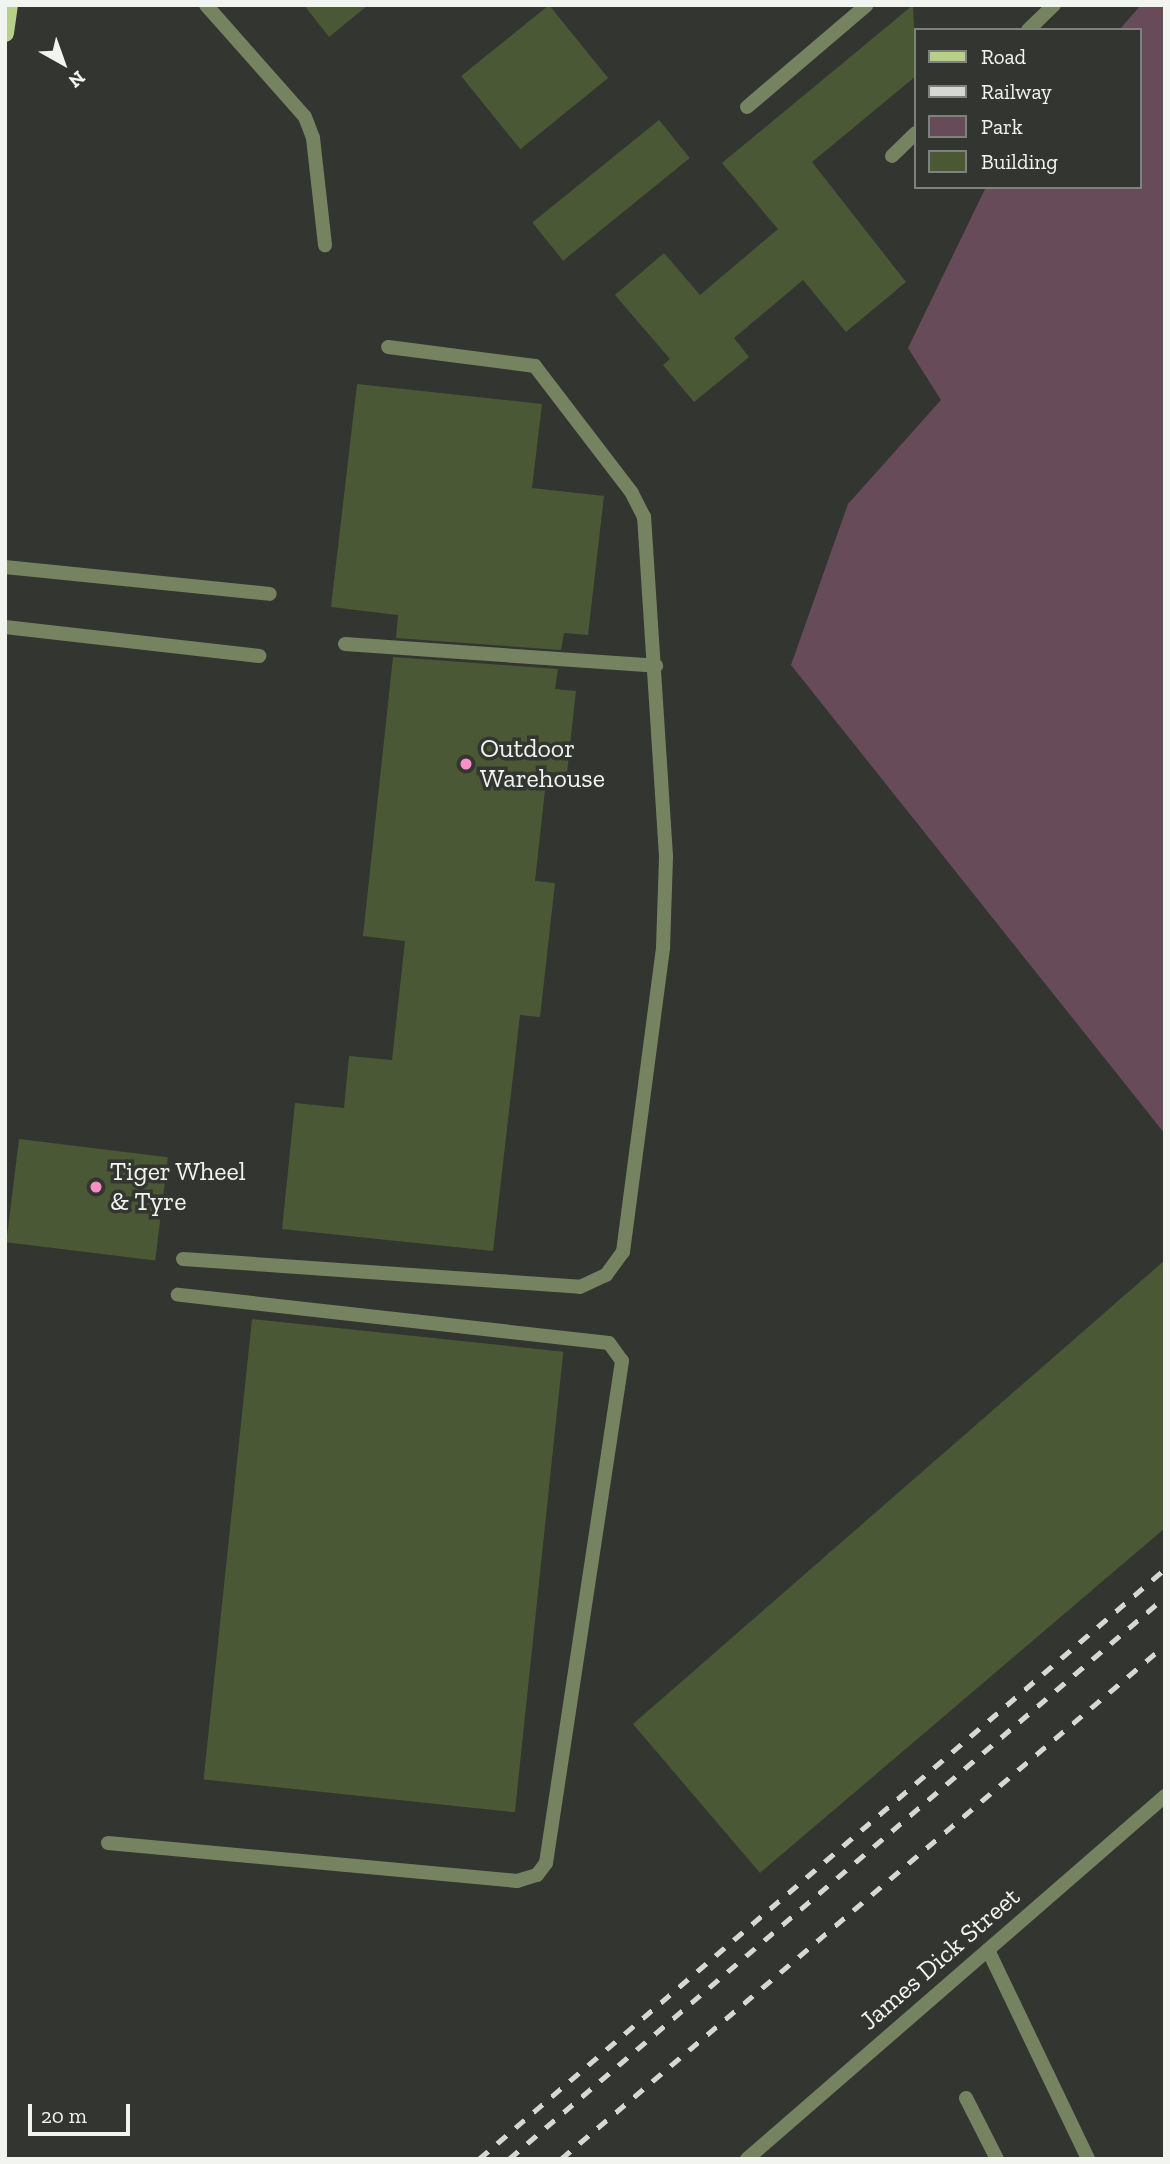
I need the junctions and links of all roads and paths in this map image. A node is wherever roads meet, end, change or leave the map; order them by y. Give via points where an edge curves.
1 (9, 5) edge
2 (206, 5) edge
3 (867, 5) edge
4 (1054, 5) edge
5 (1030, 28) edge
6 (5, 33) edge
7 (747, 107) dead end
8 (914, 135) edge
9 (892, 156) dead end
10 (325, 245) dead end
11 (388, 347) dead end
12 (5, 567) edge
13 (270, 594) dead end
14 (5, 627) edge
15 (345, 644) dead end
16 (259, 656) dead end
17 (656, 666) junction
18 (183, 1259) dead end
19 (178, 1295) dead end
20 (1165, 1796) edge
21 (108, 1843) dead end
22 (988, 1950) junction
23 (966, 2098) dead end
24 (747, 2159) edge
25 (997, 2159) edge
26 (1088, 2159) edge

1 - 6 main road
2 - 10 street via 306,117 313,138
3 - 7 street
4 - 5 street
8 - 9 street
11 - 17 street via 525,361 538,368 641,510
12 - 13 street
14 - 16 street
15 - 17 street
17 - 18 street via 665,803 663,948 623,1252 612,1269 580,1287
19 - 21 street via 609,1343 622,1361 547,1863 537,1875 517,1881
20 - 22 street, James Dick Street
22 - 24 street, James Dick Street
22 - 26 street
23 - 25 street

